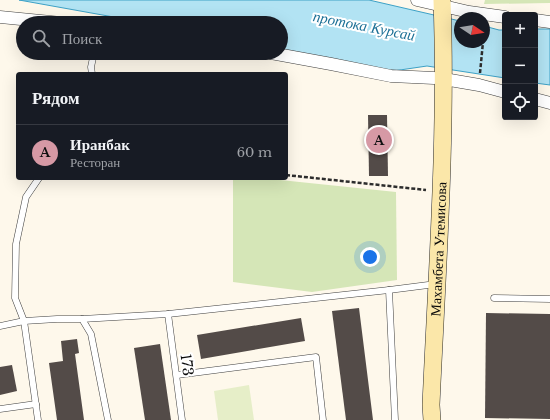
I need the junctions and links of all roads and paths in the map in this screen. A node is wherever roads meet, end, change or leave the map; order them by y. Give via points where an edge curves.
1 (417, 0) edge
2 (442, 3) edge
3 (0, 17) edge
4 (502, 17) edge
5 (16, 19) edge
6 (538, 20) edge
7 (550, 22) edge
8 (482, 48) edge
9 (288, 56) edge
10 (92, 60) edge
11 (92, 72) edge
12 (480, 77) dead end
13 (439, 78) junction
14 (502, 91) edge
15 (538, 101) edge
16 (550, 103) edge
17 (288, 175) edge
18 (38, 180) edge
19 (441, 192) junction
20 (437, 284) junction
21 (389, 290) junction
22 (494, 298) dead end
23 (550, 299) edge
24 (168, 314) junction
25 (82, 319) junction
26 (24, 321) junction
27 (0, 326) edge
28 (177, 375) junction
29 (36, 404) junction
30 (0, 409) edge
31 (38, 420) edge
32 (108, 420) edge
33 (182, 420) edge
34 (323, 420) edge
35 (395, 420) edge
36 (432, 420) edge

1 - 2 street
2 - 4 street via 469,12
2 - 13 street, Махамбета Утемисова
3 - 5 street
6 - 7 street
8 - 12 path
9 - 13 street via 391,76
10 - 11 lane
13 - 14 street
13 - 19 street, Махамбета Утемисова
15 - 16 street
17 - 19 path
18 - 26 lane via 26,197 16,244 15,298
19 - 20 street, Махамбета Утемисова
20 - 21 lane
20 - 36 street, Махамбета Утемисова
21 - 24 lane
21 - 35 lane
22 - 23 lane
24 - 25 lane
24 - 28 lane, 173
25 - 26 lane
25 - 32 lane via 91,334
26 - 27 lane
26 - 29 lane
28 - 33 lane, 173
28 - 34 lane via 316,357
29 - 30 lane
29 - 31 lane

